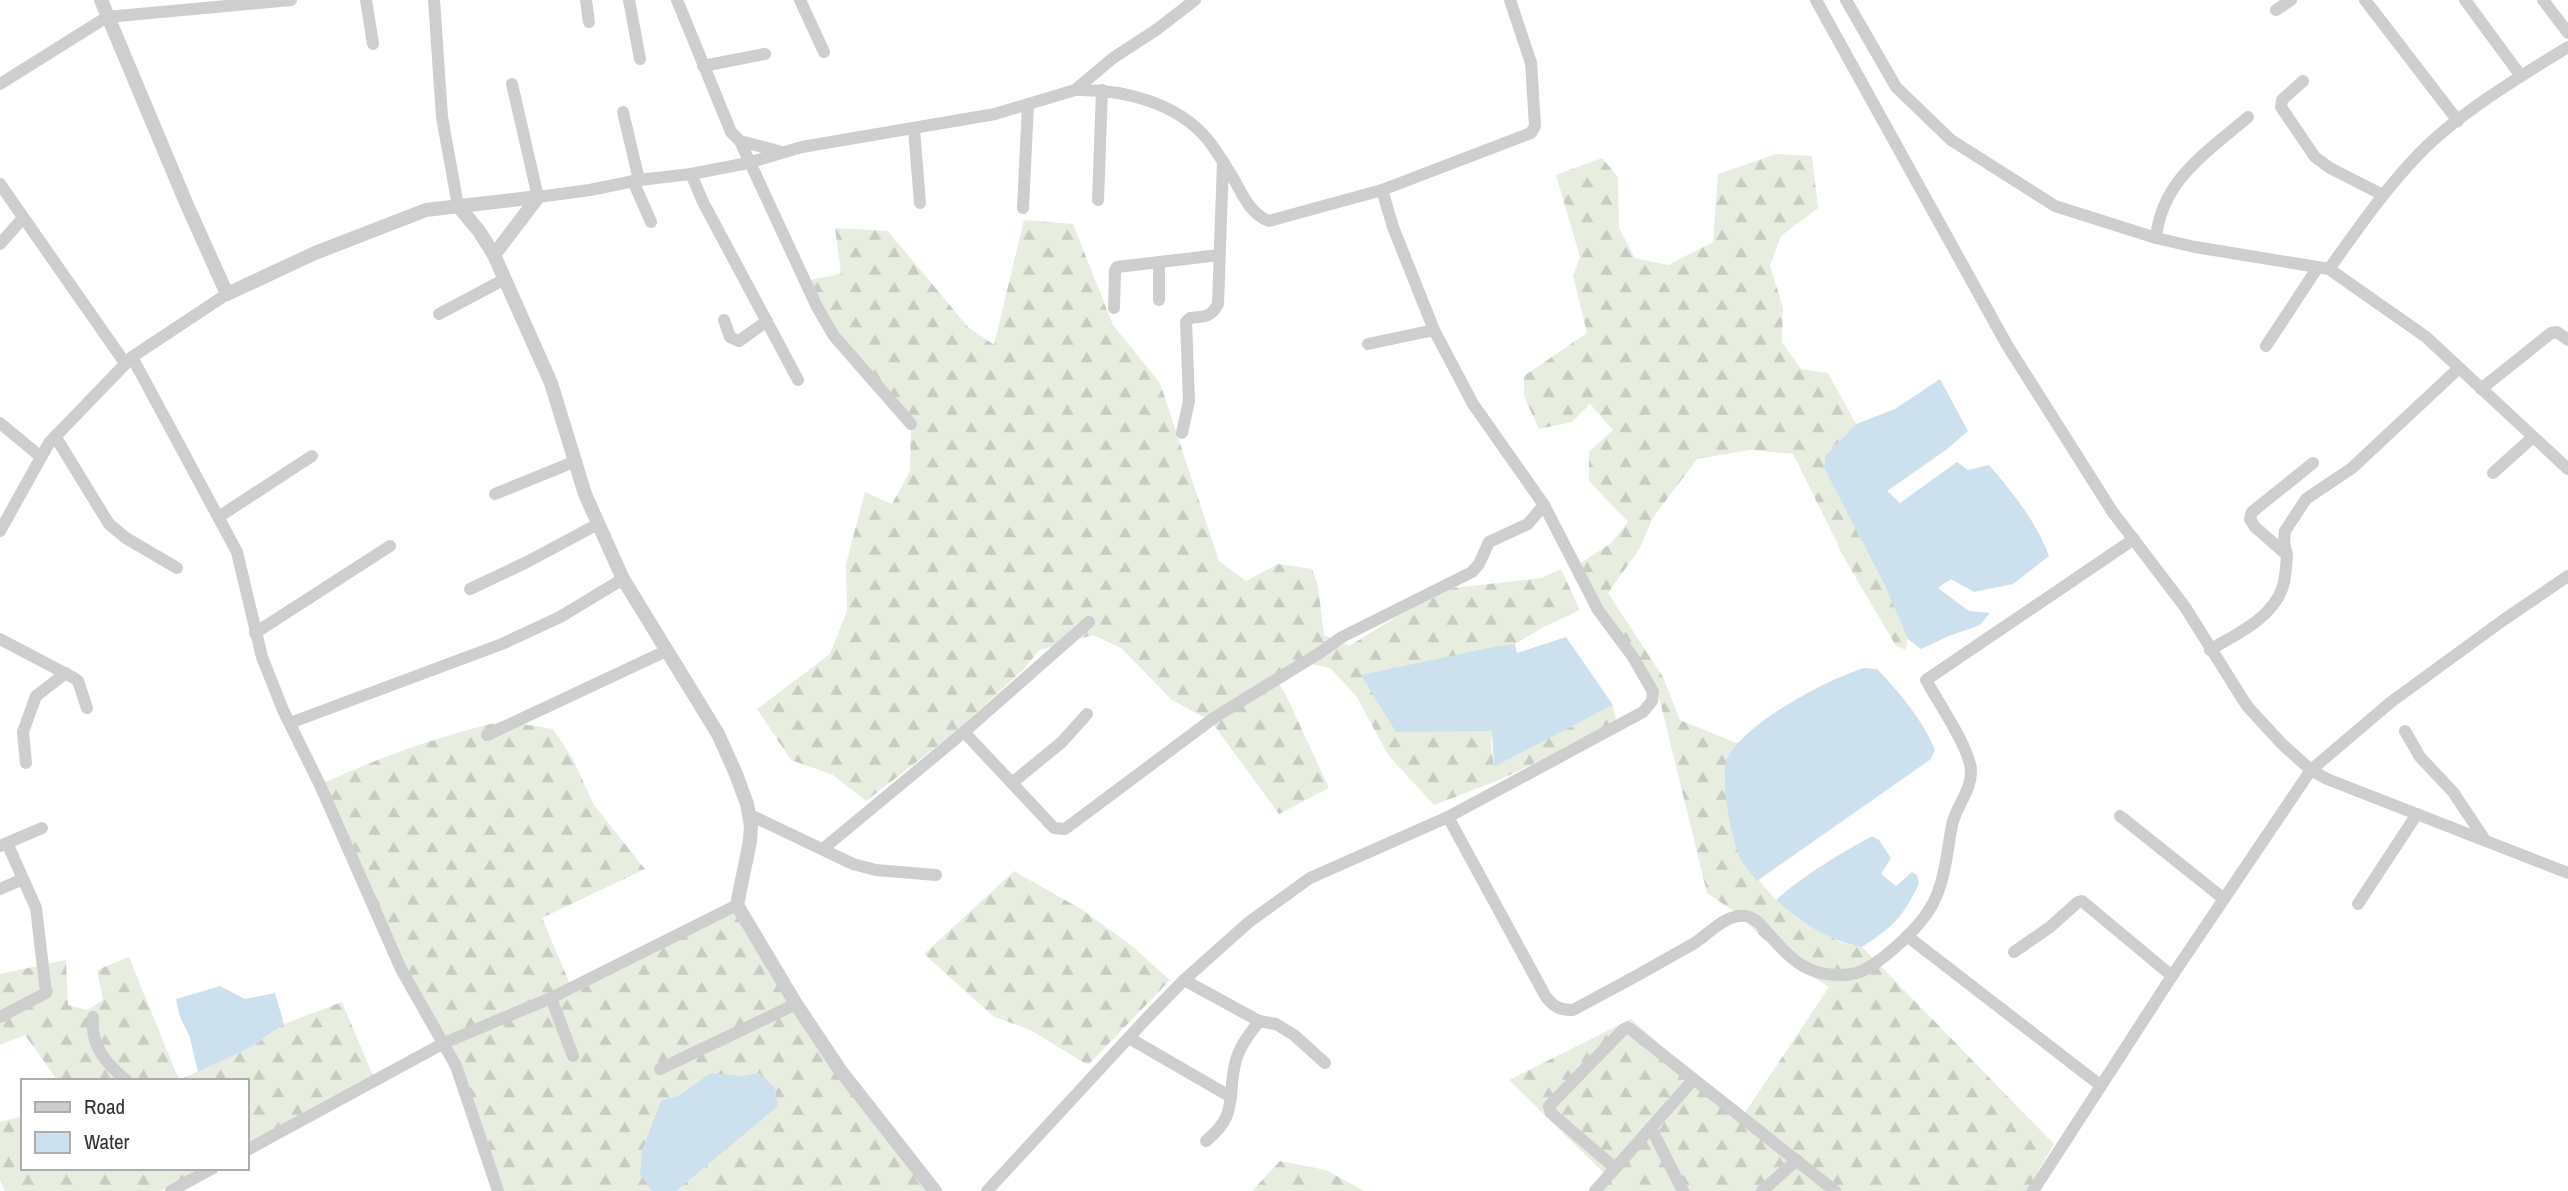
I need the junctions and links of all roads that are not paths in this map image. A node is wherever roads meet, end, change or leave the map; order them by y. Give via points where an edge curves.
1 (101, 0) edge
2 (291, 0) edge
3 (366, 0) edge
4 (434, 0) edge
5 (586, 0) edge
6 (629, 0) edge
7 (677, 0) edge
8 (800, 0) edge
9 (1195, 0) edge
10 (1510, 0) edge
11 (1816, 0) edge
12 (1846, 0) edge
13 (2291, 0) edge
14 (2365, 0) edge
15 (2465, 0) edge
16 (2543, 0) edge
17 (2276, 10) dead end
18 (107, 17) junction
19 (589, 22) dead end
20 (2568, 33) edge
21 (373, 44) dead end
22 (2568, 47) edge
23 (824, 52) dead end
24 (765, 54) dead end
25 (640, 59) dead end
26 (703, 66) junction
27 (2521, 76) junction
28 (2303, 81) dead end
29 (0, 84) edge
30 (512, 84) dead end
31 (1075, 90) junction
32 (1102, 90) junction
33 (1028, 104) junction
34 (623, 112) dead end
35 (2248, 117) dead end
36 (2458, 121) junction
37 (914, 130) junction
38 (740, 141) junction
39 (782, 152) junction
40 (1223, 162) junction
41 (748, 163) junction
42 (691, 174) junction
43 (636, 180) junction
44 (0, 184) edge
45 (1382, 190) junction
46 (2383, 195) junction
47 (538, 197) junction
48 (1098, 200) dead end
49 (920, 203) dead end
50 (458, 206) junction
51 (1023, 208) dead end
52 (23, 218) junction
53 (651, 222) dead end
54 (2156, 238) junction
55 (0, 244) edge
56 (1219, 255) junction
57 (494, 256) junction
58 (1159, 262) junction
59 (2323, 268) junction
60 (505, 279) junction
61 (227, 294) junction
62 (1159, 300) dead end
63 (1114, 308) dead end
64 (439, 314) dead end
65 (724, 320) dead end
66 (767, 321) junction
67 (1434, 330) junction
68 (2568, 340) edge
69 (1368, 344) dead end
70 (2266, 346) dead end
71 (128, 360) junction
72 (2459, 368) junction
73 (798, 380) dead end
74 (2481, 389) junction
75 (0, 423) edge
76 (911, 424) dead end
77 (1182, 433) dead end
78 (55, 436) junction
79 (2533, 437) junction
80 (312, 456) dead end
81 (41, 457) junction
82 (576, 461) junction
83 (2313, 463) dead end
84 (2568, 469) edge
85 (2493, 473) dead end
86 (495, 494) dead end
87 (1544, 505) junction
88 (220, 516) junction
89 (598, 524) junction
90 (0, 531) edge
91 (2134, 539) junction
92 (390, 546) dead end
93 (2287, 555) junction
94 (177, 568) dead end
95 (2568, 576) edge
96 (623, 579) junction
97 (470, 589) dead end
98 (1089, 622) dead end
99 (255, 633) junction
100 (0, 639) edge
101 (2210, 650) junction
102 (666, 651) junction
103 (66, 673) junction
104 (88, 708) dead end
105 (1087, 714) dead end
106 (290, 723) junction
107 (2406, 731) dead end
108 (964, 732) junction
109 (487, 734) dead end
110 (26, 763) dead end
111 (2311, 770) junction
112 (1013, 782) junction
113 (2417, 814) junction
114 (750, 815) junction
115 (2120, 816) dead end
116 (1448, 817) junction
117 (42, 828) dead end
118 (2485, 840) junction
119 (4, 845) edge
120 (824, 848) junction
121 (2568, 873) edge
122 (936, 875) dead end
123 (23, 879) junction
124 (0, 889) edge
125 (2224, 898) junction
126 (2358, 904) dead end
127 (737, 905) junction
128 (1907, 936) junction
129 (2014, 952) dead end
130 (2172, 975) junction
131 (1184, 980) junction
132 (551, 998) junction
133 (796, 1004) junction
134 (0, 1017) edge
135 (93, 1017) dead end
136 (1259, 1021) junction
137 (1129, 1038) junction
138 (444, 1043) junction
139 (573, 1056) dead end
140 (1325, 1063) dead end
141 (660, 1069) dead end
142 (125, 1079) edge
143 (1693, 1080) junction
144 (2100, 1085) junction
145 (1231, 1097) junction
146 (1651, 1128) junction
147 (1206, 1141) dead end
148 (248, 1149) edge
149 (1797, 1160) junction
150 (1615, 1168) junction
151 (197, 1172) edge
152 (171, 1191) edge
153 (498, 1191) edge
154 (936, 1191) edge
155 (987, 1191) edge
156 (1595, 1191) edge
157 (1682, 1191) edge
158 (1762, 1191) edge
159 (1835, 1191) edge
160 (2033, 1191) edge

1 - 18 street
2 - 18 street
3 - 21 street
4 - 50 street via 442,117
5 - 19 street
6 - 25 street
7 - 26 street
8 - 23 street
9 - 31 street
10 - 45 street via 1531,63 1534,131
11 - 91 street via 2007,345
12 - 54 street via 1896,87 1951,140 2055,206
13 - 17 street
14 - 36 street
15 - 27 street
16 - 20 street
18 - 29 street
18 - 61 street
22 - 27 street
24 - 26 street
26 - 38 street via 731,132
27 - 36 street
28 - 46 street via 2282,100 2281,107 2315,157
30 - 47 street
31 - 32 street
31 - 33 street
32 - 40 street via 1162,106 1184,119 1207,139
32 - 48 street
33 - 37 street
33 - 51 street
34 - 43 street
35 - 54 street via 2179,180 2163,203
36 - 46 street via 2420,152
37 - 39 street
37 - 49 street
38 - 39 street
38 - 41 street
39 - 41 street
40 - 45 street via 1252,211 1269,220
40 - 56 street
41 - 42 street
41 - 76 street via 834,336
42 - 43 street
42 - 66 street
43 - 47 street
43 - 53 street
44 - 52 street
45 - 67 street
46 - 59 street
47 - 50 street
47 - 57 street
50 - 57 street
50 - 61 street via 426,210 315,253
52 - 55 street
52 - 71 street
54 - 59 street
56 - 58 street
56 - 77 street via 1214,312 1189,318 1186,323 1189,401
57 - 60 street
58 - 62 street
58 - 63 street via 1117,267
59 - 70 street
59 - 72 street via 2426,337
60 - 64 street
60 - 82 street via 551,383
61 - 71 street
65 - 66 street via 730,337 739,341
66 - 73 street
67 - 69 street
67 - 87 street via 1473,404
68 - 74 street via 2551,333
71 - 78 street
71 - 88 street
72 - 74 street
72 - 93 street via 2352,468 2306,499 2285,531
74 - 79 street
75 - 81 street
78 - 81 street
78 - 94 street via 109,524
79 - 84 street
79 - 85 street
80 - 88 street
81 - 90 street
82 - 86 street
82 - 89 street
83 - 93 street via 2252,512 2250,519
87 - 112 street via 1528,524 1489,542 1472,572 1342,637 1215,717 1065,829 1054,828
87 - 116 street via 1598,610 1653,692 1652,701 1643,712
88 - 99 street via 237,552
89 - 96 street
89 - 97 street
91 - 101 street via 2185,607
91 - 128 street via 1926,680 1971,769 1931,907
92 - 99 street
93 - 101 street via 2283,587 2274,606
95 - 111 street via 2391,702
96 - 102 street
96 - 106 street via 560,617 502,644
98 - 108 street
99 - 106 street
100 - 103 street
101 - 111 street via 2247,706
102 - 109 street
102 - 114 street via 718,734
103 - 104 street via 78,681
103 - 110 street via 36,696 23,732
105 - 112 street
106 - 138 street via 401,969
107 - 118 street via 2420,757 2454,792
108 - 112 street
108 - 120 street
111 - 113 street
111 - 125 street
113 - 118 street
113 - 126 street
114 - 120 street
114 - 127 street via 750,841
115 - 125 street
116 - 128 street via 1546,998 1562,1010 1573,1010 1637,976 1731,917 1751,917 1799,964 1832,975 1865,971
116 - 131 street via 1310,878 1250,922
117 - 119 street
118 - 121 street
119 - 123 street
120 - 122 street via 876,870
123 - 124 street
123 - 134 street via 39,922 47,993
125 - 130 street
127 - 132 street
127 - 133 street
128 - 144 street
129 - 130 street via 2082,901
130 - 144 street
131 - 136 street
131 - 137 street
132 - 138 street
132 - 139 street
133 - 141 street
133 - 154 street via 841,1070
135 - 142 street via 92,1039
136 - 140 street via 1276,1024 1294,1035
136 - 145 street via 1239,1049
137 - 145 street
137 - 155 street
138 - 148 street
138 - 153 street
143 - 146 street
143 - 149 street
143 - 150 street via 1629,1028 1552,1100 1551,1113
144 - 160 street
145 - 147 street via 1228,1117
146 - 150 street
146 - 157 street
149 - 158 street
149 - 159 street
150 - 156 street
151 - 152 street

